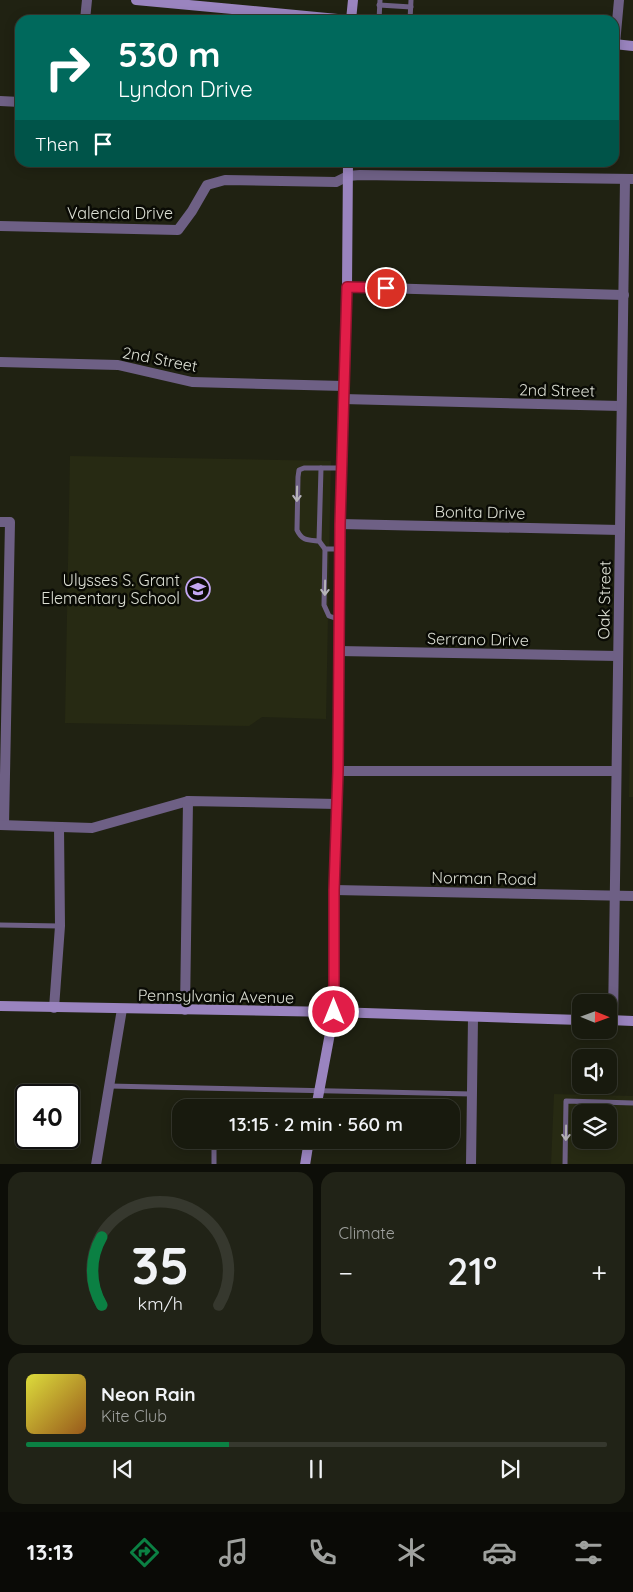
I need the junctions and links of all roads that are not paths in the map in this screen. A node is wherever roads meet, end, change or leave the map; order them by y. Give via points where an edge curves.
1 (87, 0) edge
2 (136, 0) edge
3 (353, 0) edge
4 (411, 0) edge
5 (619, 0) edge
6 (380, 2) edge
7 (411, 7) junction
8 (86, 15) edge
9 (296, 15) edge
10 (351, 15) edge
11 (379, 15) edge
12 (410, 15) edge
13 (617, 15) edge
14 (619, 45) edge
15 (633, 46) edge
16 (0, 101) edge
17 (15, 102) edge
18 (348, 167) edge
19 (348, 176) junction
20 (629, 179) edge
21 (0, 226) edge
22 (628, 244) edge
23 (628, 274) edge
24 (347, 287) junction
25 (624, 295) junction
26 (0, 362) edge
27 (344, 386) junction
28 (343, 400) junction
29 (622, 406) junction
30 (320, 468) junction
31 (341, 468) junction
32 (5, 522) edge
33 (340, 524) junction
34 (620, 530) junction
35 (319, 541) junction
36 (325, 549) junction
37 (339, 549) junction
38 (338, 619) junction
39 (338, 651) junction
40 (618, 656) junction
41 (338, 771) junction
42 (616, 771) junction
43 (188, 801) junction
44 (338, 804) junction
45 (2, 825) edge
46 (59, 827) junction
47 (334, 890) junction
48 (615, 896) junction
49 (633, 896) edge
50 (0, 924) edge
51 (60, 926) junction
52 (612, 994) edge
53 (0, 1006) edge
54 (54, 1008) junction
55 (122, 1009) junction
56 (185, 1010) junction
57 (334, 1012) junction
58 (473, 1017) junction
59 (572, 1020) edge
60 (618, 1021) edge
61 (633, 1021) edge
62 (109, 1086) junction
63 (319, 1091) junction
64 (472, 1094) junction
65 (318, 1099) edge
66 (633, 1103) edge
67 (214, 1149) edge
68 (308, 1149) edge
69 (96, 1164) edge
70 (214, 1164) edge
71 (305, 1164) edge
72 (471, 1164) edge
73 (565, 1164) edge

1 - 8 street
2 - 9 street
3 - 10 street
4 - 7 lane
5 - 13 street
6 - 7 lane
6 - 11 lane
7 - 12 lane
14 - 15 street
16 - 17 street
18 - 19 street
19 - 20 street, Valencia Drive
19 - 21 street, Valencia Drive via 336,182 225,180 207,185 178,230
19 - 24 street
20 - 22 street, Oak Street
22 - 23 street, Oak Street
23 - 25 street, Oak Street
24 - 25 street
24 - 27 street
25 - 29 street, Oak Street
26 - 27 street, 2nd Street via 118,365 192,382
27 - 28 street
28 - 29 street, 2nd Street
28 - 31 street
29 - 34 street, Oak Street
30 - 31 lane
30 - 35 lane
30 -> 35 lane via 299,470 297,530 305,540
31 - 33 street
32 - 45 street
33 - 34 street, Bonita Drive
33 - 37 street
34 - 40 street, Oak Street
35 - 36 lane
36 - 37 lane
36 -> 38 lane via 324,605 329,616
37 - 38 street
38 - 39 street
39 - 40 street, Serrano Drive
39 - 41 street
40 - 42 street, Oak Street
41 - 42 street
41 - 44 street
42 - 48 street, Oak Street
43 - 44 street
43 - 46 street via 92,828
43 - 56 street
44 - 47 street
45 - 46 street
46 - 51 street
47 - 48 street, Norman Road
47 - 57 street
48 - 49 street, Norman Road
48 - 52 street, Oak Street
50 - 51 lane
51 - 54 street
53 - 54 street, Pennsylvania Avenue
54 - 55 street, Pennsylvania Avenue
55 - 56 street, Pennsylvania Avenue
55 - 62 street
56 - 57 street, Pennsylvania Avenue
57 - 58 street, Pennsylvania Avenue
57 - 63 street
58 - 59 street, Pennsylvania Avenue
58 - 64 street
60 - 61 street
62 - 63 lane
62 - 69 street
63 - 64 lane
63 - 65 street
64 - 72 street
66 -> 73 lane via 566,1102
67 - 70 lane
68 - 71 street

